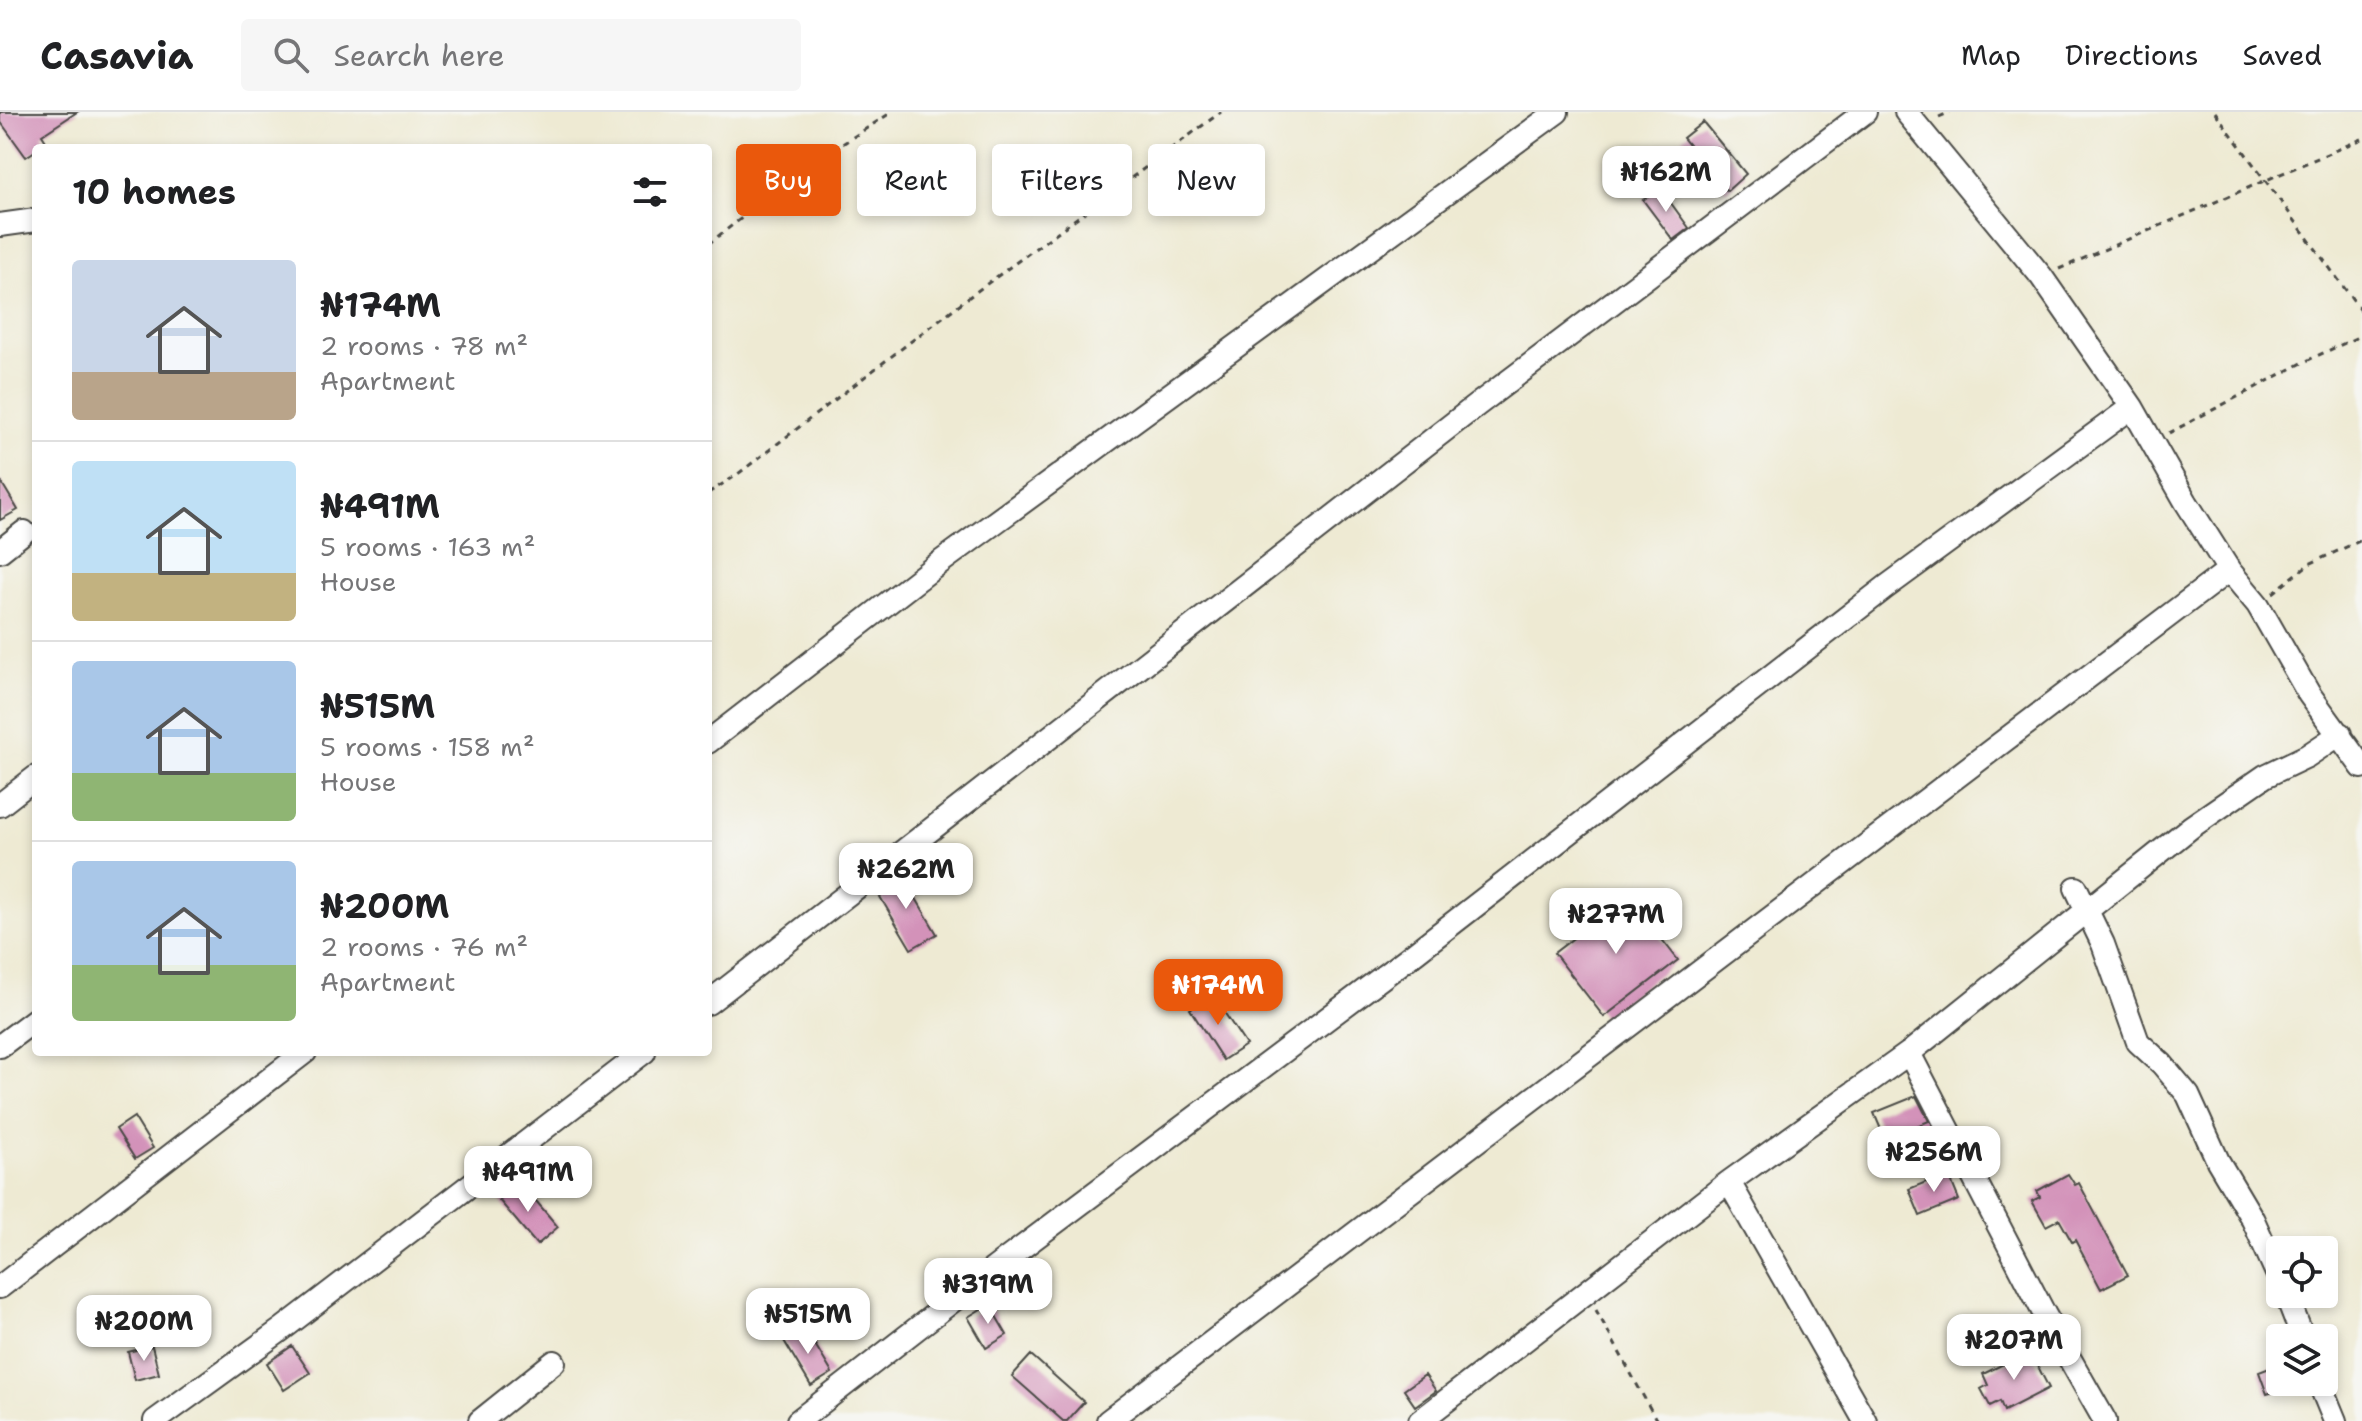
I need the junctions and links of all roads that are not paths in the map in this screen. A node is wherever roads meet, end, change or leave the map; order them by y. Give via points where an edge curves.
1 (1557, 112) edge
2 (1865, 112) edge
3 (1906, 112) edge
4 (32, 221) edge
5 (0, 225) edge
6 (2132, 407) junction
7 (24, 532) dead end
8 (0, 551) edge
9 (2229, 570) junction
10 (2340, 734) junction
11 (712, 739) edge
12 (2362, 767) edge
13 (32, 780) edge
14 (0, 805) edge
15 (2076, 888) dead end
16 (2088, 909) junction
17 (712, 1000) edge
18 (32, 1022) edge
19 (0, 1046) edge
20 (1909, 1053) junction
21 (300, 1056) edge
22 (639, 1056) edge
23 (1729, 1182) junction
24 (2266, 1249) edge
25 (0, 1287) edge
26 (554, 1362) dead end
27 (2325, 1396) edge
28 (155, 1421) edge
29 (480, 1421) edge
30 (798, 1421) edge
31 (1108, 1421) edge
32 (1420, 1421) edge
33 (1865, 1421) edge
34 (2105, 1421) edge
35 (2335, 1421) edge

1 - 11 street via 938,564
2 - 17 street via 1477,405
3 - 6 street via 2041,276
4 - 5 street
6 - 9 street
6 - 30 street via 1886,587
7 - 8 street
9 - 10 street via 2258,605 2309,694
9 - 31 street
10 - 12 street
10 - 16 street via 2228,801
13 - 14 street
15 - 16 street
16 - 20 street
16 - 24 street via 2138,1042 2188,1095
18 - 19 street
20 - 23 street
20 - 34 street
21 - 25 street
22 - 28 street
23 - 32 street
23 - 33 street
26 - 29 street
27 - 35 street

